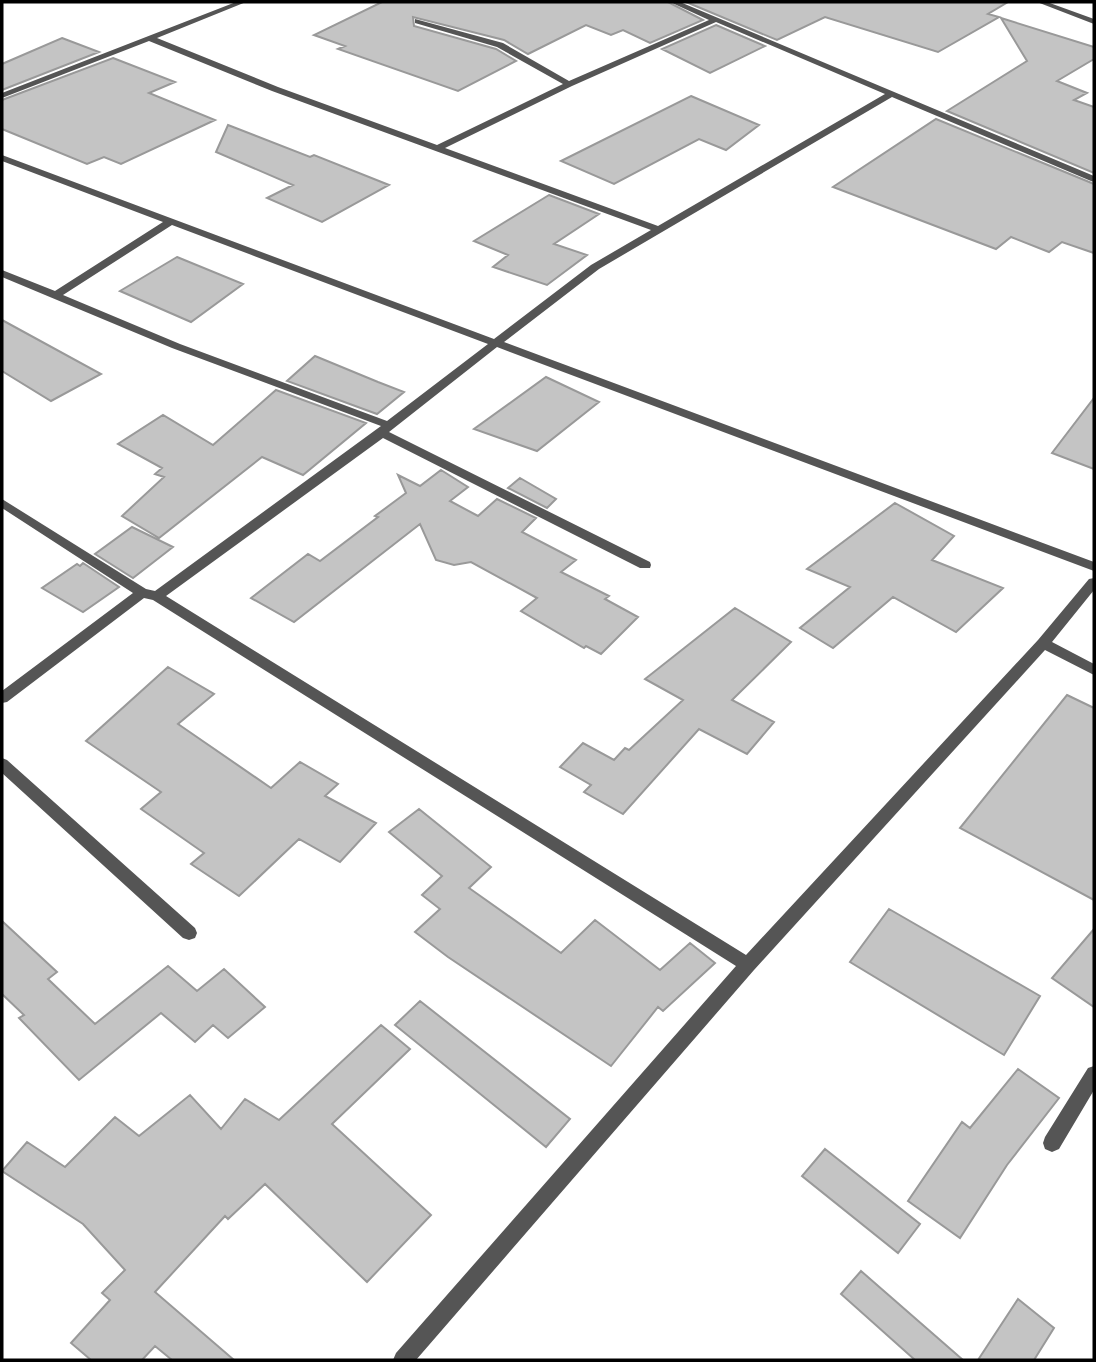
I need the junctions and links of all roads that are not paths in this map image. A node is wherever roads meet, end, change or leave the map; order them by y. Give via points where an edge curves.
1 (242, 2) edge
2 (674, 2) edge
3 (1041, 2) edge
4 (715, 20) junction
5 (418, 21) dead end
6 (1094, 22) edge
7 (149, 38) junction
8 (569, 84) junction
9 (891, 94) junction
10 (2, 96) edge
11 (436, 149) junction
12 (2, 158) edge
13 (1094, 179) edge
14 (171, 221) junction
15 (656, 229) junction
16 (2, 273) edge
17 (56, 295) junction
18 (496, 343) junction
19 (385, 429) junction
20 (2, 503) edge
21 (645, 565) dead end
22 (1094, 567) edge
23 (1094, 582) edge
24 (150, 595) junction
25 (1042, 643) junction
26 (1094, 670) edge
27 (2, 698) edge
28 (2, 764) edge
29 (189, 933) dead end
30 (748, 965) junction
31 (1094, 1074) edge
32 (1052, 1143) dead end
33 (403, 1360) edge

1 - 7 street
2 - 4 street
3 - 6 street
4 - 8 street
4 - 9 street
5 - 8 street via 500,45
7 - 10 street
7 - 11 street
8 - 11 street
9 - 13 street
9 - 15 street
11 - 15 street
12 - 14 street
14 - 17 street
14 - 18 street
15 - 18 street via 595,267
16 - 17 street
17 - 19 street
18 - 19 street
18 - 22 street
19 - 21 street
19 - 24 street
20 - 24 street
23 - 25 street
24 - 27 street
24 - 30 street
25 - 26 street
25 - 30 street
28 - 29 street
30 - 33 street
31 - 32 street

